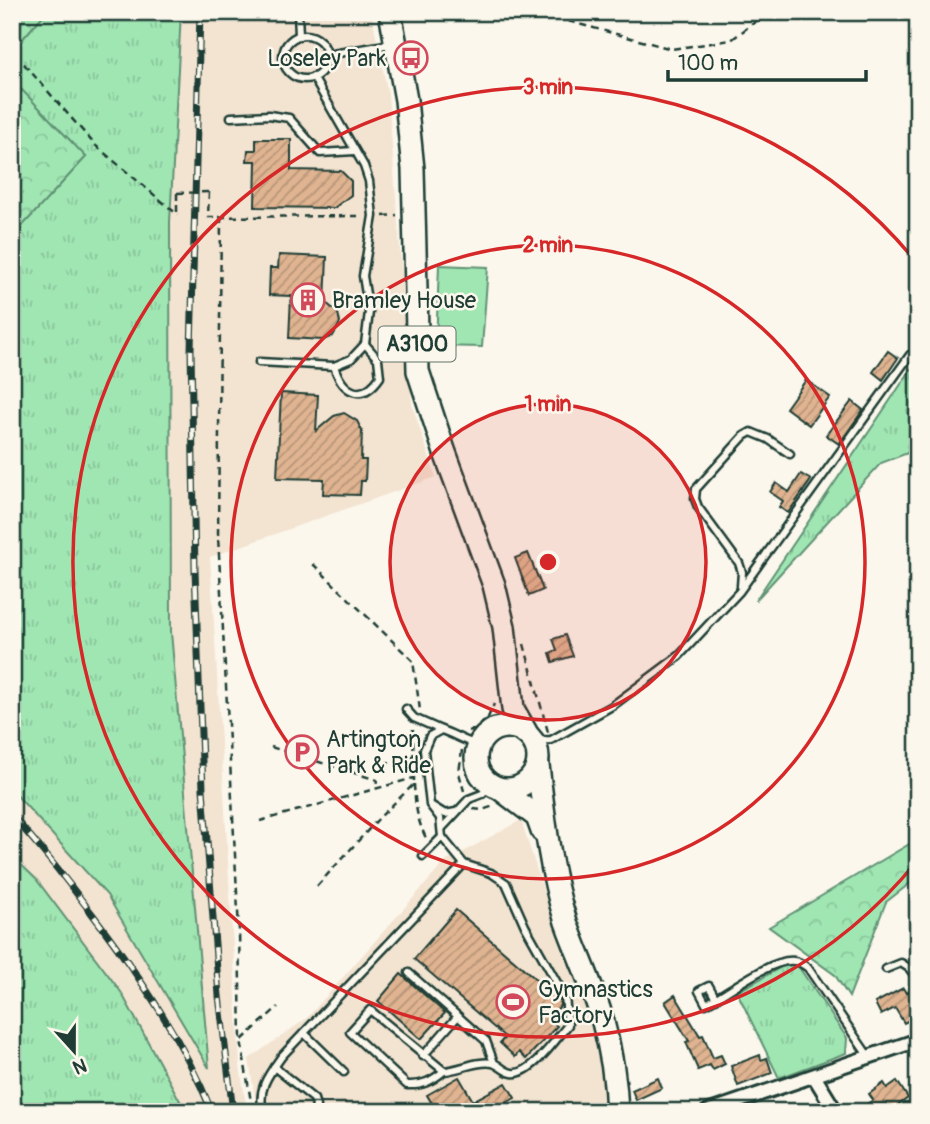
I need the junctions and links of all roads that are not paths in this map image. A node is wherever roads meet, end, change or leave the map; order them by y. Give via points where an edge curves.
1 (298, 12) edge
2 (390, 12) edge
3 (299, 36) junction
4 (397, 43) junction
5 (327, 55) junction
6 (313, 77) junction
7 (231, 117) dead end
8 (355, 151) junction
9 (365, 344) junction
10 (910, 355) dead end
11 (259, 362) dead end
12 (334, 366) junction
13 (790, 454) dead end
14 (739, 592) junction
15 (507, 663) junction
16 (406, 709) dead end
17 (441, 730) junction
18 (530, 737) junction
19 (479, 738) junction
20 (538, 765) junction
21 (495, 792) junction
22 (430, 805) junction
23 (456, 812) junction
24 (442, 828) junction
25 (442, 837) junction
26 (546, 839) junction
27 (423, 856) dead end
28 (464, 864) junction
29 (886, 969) dead end
30 (408, 973) dead end
31 (918, 980) edge
32 (716, 999) dead end
33 (458, 1016) junction
34 (304, 1033) junction
35 (918, 1040) edge
36 (423, 1056) junction
37 (869, 1057) junction
38 (494, 1063) junction
39 (274, 1066) junction
40 (444, 1071) junction
41 (344, 1072) dead end
42 (814, 1076) junction
43 (263, 1112) edge
44 (314, 1112) edge
45 (617, 1112) edge
46 (707, 1112) edge
47 (836, 1112) edge

1 - 3 lane
2 - 4 main road, A3100
3 - 5 lane via 318,40
3 - 6 lane via 285,50 285,64 295,76
4 - 5 lane
4 - 15 main road, A3100 via 415,214 418,371 494,585
5 - 6 lane via 323,70
6 - 8 lane
7 - 8 lane via 289,118 320,153
8 - 9 lane via 369,181 373,216 363,276 369,312
9 - 12 lane via 351,359
9 - 12 lane via 378,359 380,377 372,389 358,393 345,388
10 - 14 lane
11 - 12 lane
13 - 14 lane via 751,432 696,489 698,507 739,562
14 - 18 lane via 678,656 612,706 551,740
15 - 18 main road, A3100 via 513,709
15 - 19 main road, A3100 via 499,706
16 - 17 lane via 414,718
17 - 19 lane
17 - 22 lane via 430,736 424,750
18 - 19 main road via 514,727 502,727
18 - 20 main road
19 - 21 main road via 476,764
20 - 21 main road via 524,785
20 - 26 main road
21 - 23 lane via 470,799
21 - 26 main road via 537,817
22 - 23 lane via 445,814
22 - 24 lane
23 - 24 lane
24 - 25 lane
25 - 27 lane
25 - 28 lane
26 - 45 main road via 566,922 603,1021
28 - 34 lane
28 - 38 lane via 506,883 565,997 568,1025 531,1068 509,1073
29 - 31 lane via 901,963
30 - 33 lane
32 - 37 lane via 782,961 796,961 808,968
33 - 36 lane
33 - 38 lane via 486,1041
34 - 39 lane
34 - 41 lane
35 - 37 street
36 - 40 lane
36 - 40 lane via 370,1010 349,1032 407,1085 432,1081
37 - 42 street
38 - 40 lane
39 - 43 lane via 262,1090
39 - 44 lane via 314,1099
42 - 46 street
42 - 47 street

